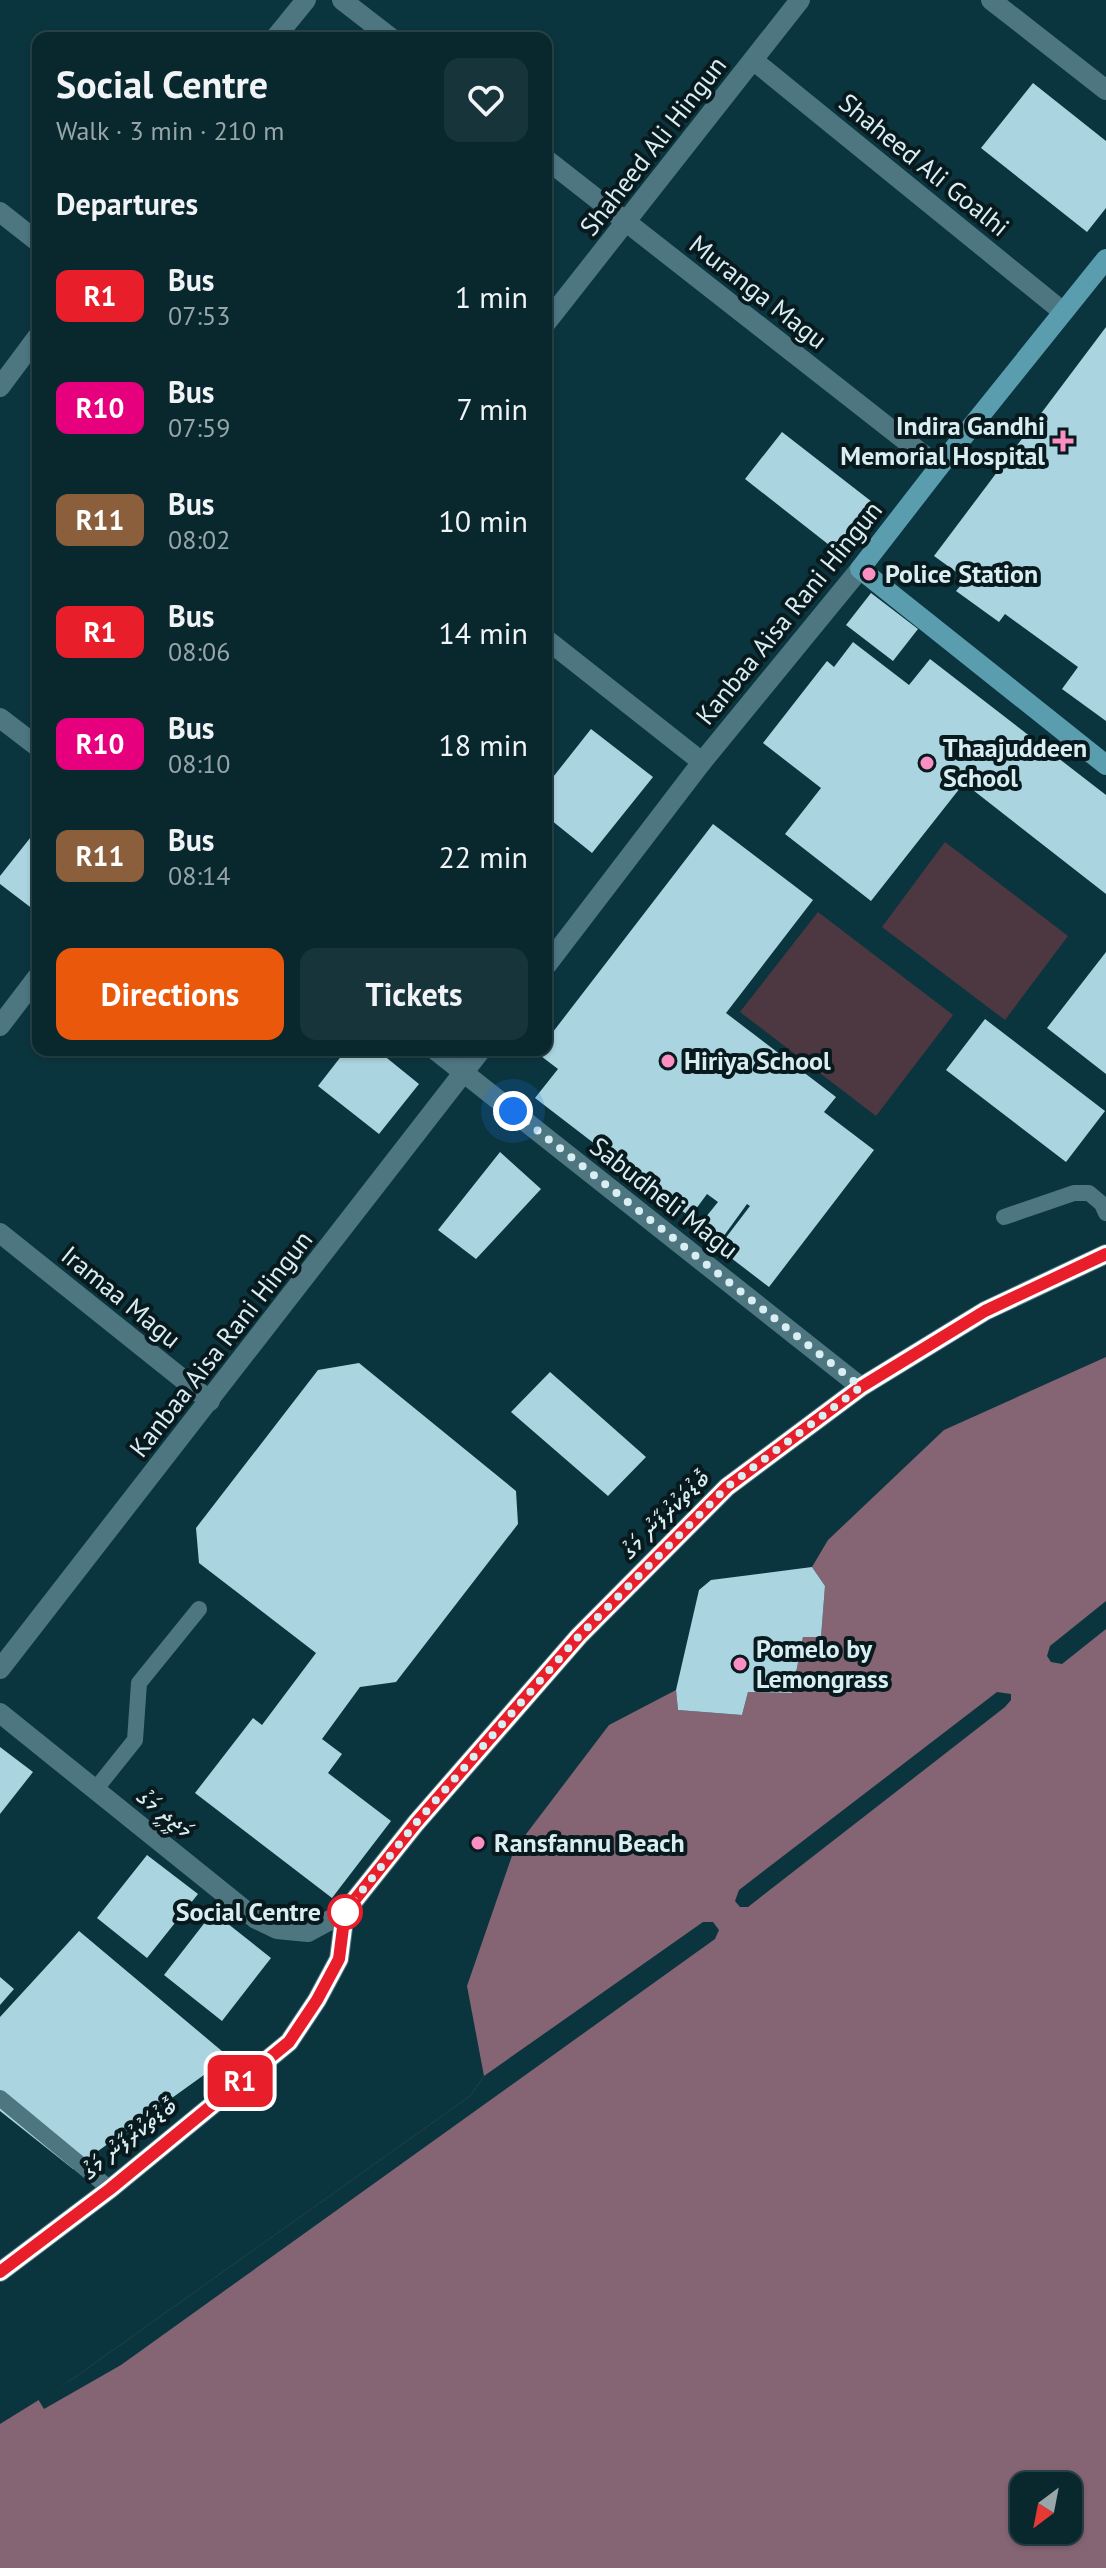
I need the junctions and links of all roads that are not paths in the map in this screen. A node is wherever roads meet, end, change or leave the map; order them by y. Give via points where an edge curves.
1 (306, 0) edge
2 (342, 0) edge
3 (800, 0) edge
4 (991, 0) edge
5 (280, 32) edge
6 (383, 32) edge
7 (753, 60) junction
8 (1106, 90) edge
9 (552, 164) edge
10 (0, 212) edge
11 (626, 221) junction
12 (32, 237) edge
13 (1106, 259) edge
14 (1062, 311) junction
15 (552, 315) edge
16 (32, 344) edge
17 (0, 387) edge
18 (939, 467) junction
19 (860, 569) junction
20 (552, 644) edge
21 (0, 718) edge
22 (32, 742) edge
23 (702, 762) junction
24 (1106, 765) edge
25 (552, 958) edge
26 (32, 984) edge
27 (0, 1026) edge
28 (443, 1056) edge
29 (477, 1056) edge
30 (465, 1072) junction
31 (1106, 1213) edge
32 (1004, 1217) dead end
33 (0, 1233) edge
34 (1106, 1254) edge
35 (861, 1387) junction
36 (210, 1401) junction
37 (199, 1609) dead end
38 (0, 1669) edge
39 (0, 1713) edge
40 (95, 1790) junction
41 (345, 1912) junction
42 (308, 1932) joint
43 (0, 2098) edge
44 (110, 2189) junction
45 (0, 2272) edge

1 - 5 street
2 - 6 street
3 - 7 street, Shaheed Ali Hingun
4 - 8 street
7 - 11 street, Shaheed Ali Hingun
7 - 14 street, Shaheed Ali Goalhi
9 - 11 street, Muranga Magu
10 - 12 street
11 - 15 street, Shaheed Ali Hingun
11 - 18 street, Muranga Magu
13 - 14 main road, Kanbaa Aisa Rani Hingun
14 - 18 main road, Kanbaa Aisa Rani Hingun
16 - 17 street
18 - 19 main road, Kanbaa Aisa Rani Hingun
19 - 23 street, Kanbaa Aisa Rani Hingun
19 - 24 main road
20 - 23 street
21 - 22 street
23 - 25 street, Kanbaa Aisa Rani Hingun
26 - 27 street
28 - 30 street, Sabudheli Magu
29 - 30 street, Kanbaa Aisa Rani Hingun
30 - 35 street, Sabudheli Magu
30 - 36 street, Kanbaa Aisa Rani Hingun
31 - 32 lane via 1089,1193 1074,1193
33 - 36 street, Iramaa Magu
34 - 35 street, ބޮޑުތަކުރުފާނު މަގު via 985,1311
35 - 41 street, ބޮޑުތަކުރުފާނު މަގު via 727,1487 579,1636
36 - 38 street, Kanbaa Aisa Rani Hingun
37 - 40 lane via 139,1683 135,1740
39 - 40 street, މަޖީދީ މަގު
40 - 42 street, މަޖީދީ މަގު via 256,1919 277,1929
41 - 42 street, ބޮޑުތަކުރުފާނު މަގު
41 - 44 street, ބޮޑުތަކުރުފާނު މަގު via 339,1959 289,2042
43 - 44 lane
44 - 45 street, ބޮޑުތަކުރުފާނު މަގު

